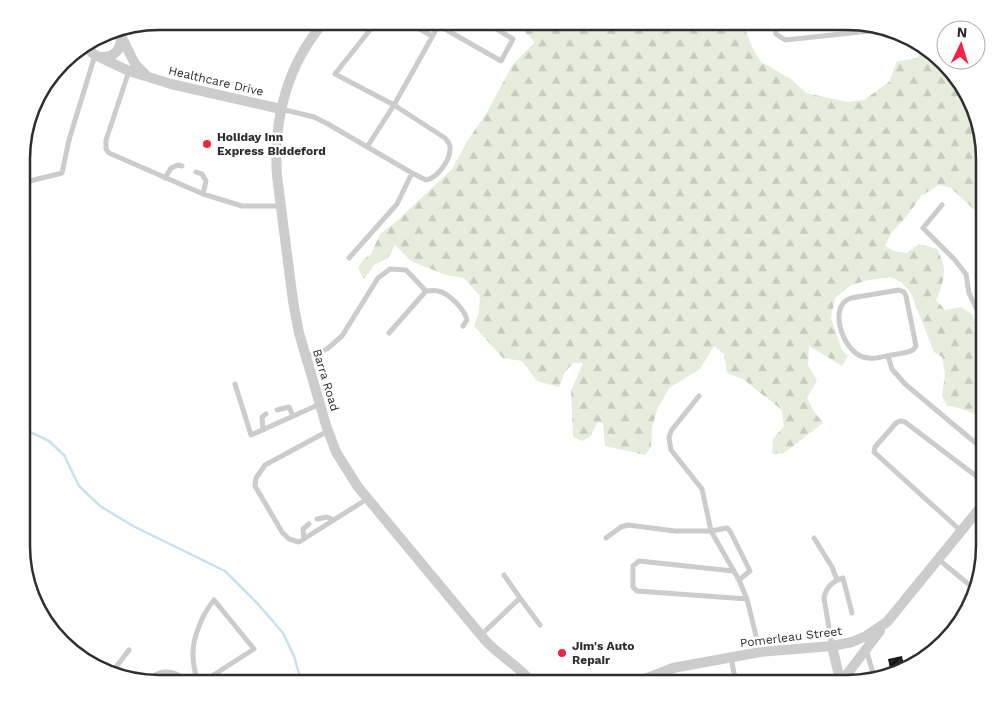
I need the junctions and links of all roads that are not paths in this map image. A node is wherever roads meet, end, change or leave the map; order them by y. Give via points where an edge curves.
1 (315, 30) edge
2 (370, 30) edge
3 (422, 30) edge
4 (435, 30) edge
5 (450, 30) edge
6 (498, 30) edge
7 (776, 30) edge
8 (866, 31) edge
9 (120, 36) edge
10 (121, 36) edge
11 (432, 36) junction
12 (93, 52) edge
13 (129, 71) junction
14 (147, 76) junction
15 (394, 105) junction
16 (281, 109) junction
17 (367, 147) junction
18 (182, 166) dead end
19 (196, 172) dead end
20 (412, 173) junction
21 (165, 178) junction
22 (30, 182) edge
23 (203, 194) junction
24 (942, 205) dead end
25 (281, 206) junction
26 (348, 258) dead end
27 (426, 291) junction
28 (976, 308) edge
29 (463, 326) dead end
30 (389, 333) dead end
31 (305, 356) junction
32 (888, 356) junction
33 (235, 384) dead end
34 (699, 396) dead end
35 (320, 404) junction
36 (277, 410) dead end
37 (266, 414) dead end
38 (293, 416) junction
39 (263, 430) junction
40 (328, 431) junction
41 (976, 443) edge
42 (976, 476) edge
43 (368, 499) junction
44 (976, 513) edge
45 (317, 519) dead end
46 (334, 520) junction
47 (308, 524) dead end
48 (711, 531) junction
49 (961, 531) junction
50 (606, 538) dead end
51 (814, 538) dead end
52 (304, 539) junction
53 (938, 559) junction
54 (733, 571) junction
55 (504, 574) dead end
56 (739, 580) junction
57 (837, 580) junction
58 (970, 585) edge
59 (520, 598) junction
60 (747, 599) junction
61 (852, 614) dead end
62 (887, 622) junction
63 (540, 625) dead end
64 (481, 636) junction
65 (832, 646) junction
66 (866, 648) junction
67 (128, 650) dead end
68 (760, 652) junction
69 (730, 657) junction
70 (117, 667) edge
71 (873, 673) edge
72 (197, 675) edge
73 (213, 675) edge
74 (526, 675) edge
75 (655, 675) edge
76 (734, 675) edge
77 (839, 675) edge
78 (847, 675) edge

1 - 16 street, Barra Road via 292,73
2 - 15 lane via 335,74
3 - 11 lane
4 - 11 lane
5 - 6 lane via 501,61 513,39
7 - 8 lane via 785,40
9 - 12 street via 119,49 110,57
10 - 14 street via 132,59
11 - 15 lane
12 - 13 street, Healthcare Drive
12 - 22 lane via 62,174
13 - 14 street, Healthcare Drive
13 - 21 lane via 106,140 106,149 113,156
14 - 16 street, Healthcare Drive
15 - 17 lane
15 - 20 lane via 445,138 450,145 451,150 435,177 426,180
16 - 17 lane via 314,117
16 - 25 street, Barra Road via 276,154
17 - 20 lane
18 - 21 lane via 171,168
19 - 23 lane via 202,174 206,181
20 - 26 lane via 397,204
21 - 23 lane
23 - 25 lane via 248,207
24 - 28 lane via 923,228 966,274
25 - 31 street, Barra Road via 294,308
27 - 29 lane via 438,291 447,296 466,314
27 - 30 lane
27 - 31 lane via 406,270 390,270 378,278 342,336 327,349
31 - 35 street, Barra Road
32 - 32 lane via 910,352 916,346 904,292 899,290 846,300 839,314 843,337 850,348 864,357
32 - 41 lane via 892,369 905,384
33 - 39 lane via 251,435
34 - 48 lane via 669,438 671,450 702,489
35 - 38 lane
35 - 40 street, Barra Road
36 - 38 lane via 288,407
37 - 39 lane via 262,417
38 - 39 lane
40 - 43 street, Barra Road via 342,463
40 - 52 lane via 265,465 256,478 256,486 282,532 289,539 299,542
42 - 49 lane via 905,422 896,423 875,447 874,452
43 - 46 lane
43 - 64 street, Barra Road
44 - 49 street, Pomerleau Street
45 - 46 lane via 327,517
46 - 52 lane
47 - 52 lane via 303,530
48 - 50 lane via 676,531 628,524
48 - 54 lane
48 - 56 lane via 727,528 730,531 750,571
49 - 53 street, Pomerleau Street
51 - 57 lane
53 - 58 lane
53 - 62 street, Pomerleau Street
54 - 56 lane
54 - 60 lane via 639,560 633,566 633,587 637,591
55 - 59 lane
56 - 60 lane
57 - 61 lane via 842,578
57 - 65 lane via 830,584 824,598
59 - 63 lane
59 - 64 lane
60 - 68 lane
62 - 65 street, Pomerleau Street via 859,639
62 - 66 street
64 - 74 street, Barra Road
65 - 68 street, Pomerleau Street
65 - 77 street
66 - 71 lane
66 - 78 street
67 - 70 lane
68 - 69 street, Pomerleau Street
69 - 75 street, Pomerleau Street via 673,668
69 - 76 lane
72 - 73 lane via 194,647 208,607 214,600 254,648

